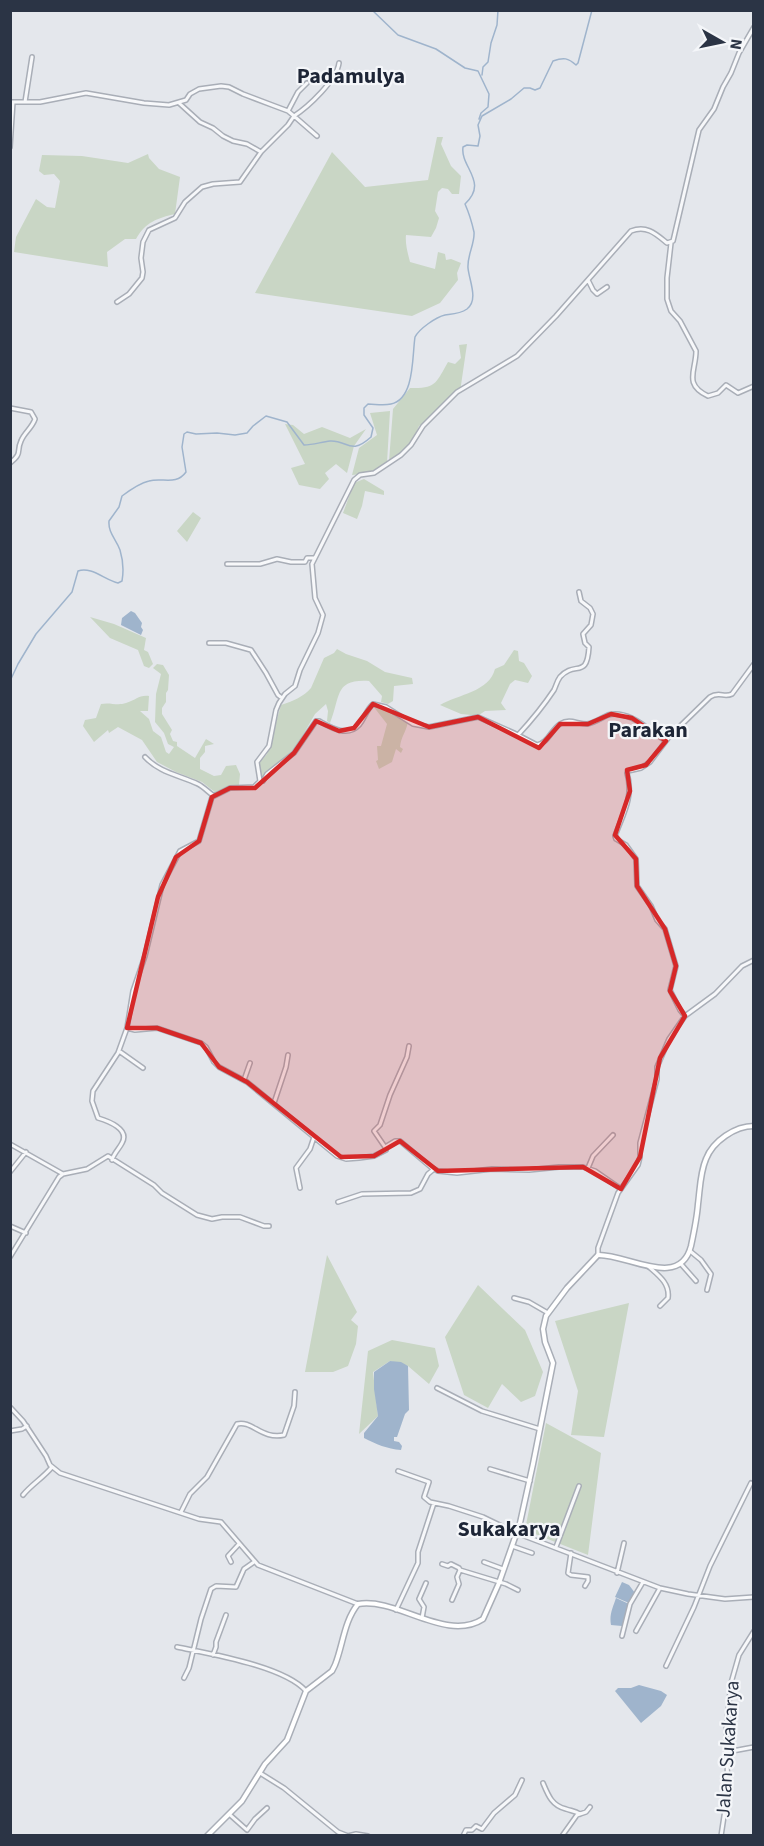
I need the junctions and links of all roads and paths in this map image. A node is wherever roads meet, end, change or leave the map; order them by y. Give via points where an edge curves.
1 (753, 27) edge
2 (32, 57) dead end
3 (339, 63) dead end
4 (307, 83) dead end
5 (12, 102) edge
6 (26, 102) junction
7 (179, 103) junction
8 (288, 111) junction
9 (294, 116) junction
10 (317, 136) dead end
11 (10, 147) edge
12 (261, 152) junction
13 (671, 243) junction
14 (588, 280) junction
15 (607, 286) dead end
16 (117, 302) dead end
17 (753, 386) edge
18 (10, 408) edge
19 (10, 463) edge
20 (314, 558) junction
21 (227, 564) dead end
22 (579, 592) dead end
23 (209, 643) dead end
24 (753, 664) edge
25 (282, 698) junction
26 (518, 735) junction
27 (666, 741) junction
28 (145, 757) dead end
29 (260, 780) junction
30 (214, 796) junction
31 (753, 960) edge
32 (685, 1016) junction
33 (127, 1028) junction
34 (409, 1046) dead end
35 (119, 1051) junction
36 (288, 1055) dead end
37 (250, 1063) dead end
38 (142, 1068) dead end
39 (244, 1080) junction
40 (274, 1103) junction
41 (753, 1126) edge
42 (613, 1134) dead end
43 (314, 1137) junction
44 (10, 1144) edge
45 (385, 1147) junction
46 (26, 1152) junction
47 (112, 1160) junction
48 (588, 1168) junction
49 (434, 1169) junction
50 (10, 1172) edge
51 (63, 1174) junction
52 (300, 1188) dead end
53 (621, 1189) junction
54 (338, 1202) dead end
55 (10, 1226) edge
56 (269, 1226) dead end
57 (26, 1233) junction
58 (690, 1251) junction
59 (598, 1256) junction
60 (10, 1257) edge
61 (681, 1264) junction
62 (646, 1265) junction
63 (696, 1281) dead end
64 (707, 1290) dead end
65 (514, 1298) dead end
66 (660, 1306) dead end
67 (548, 1313) junction
68 (438, 1388) dead end
69 (295, 1392) dead end
70 (10, 1407) edge
71 (27, 1426) junction
72 (540, 1429) junction
73 (10, 1431) edge
74 (52, 1467) junction
75 (490, 1469) dead end
76 (398, 1470) dead end
77 (530, 1481) junction
78 (752, 1483) dead end
79 (579, 1486) dead end
80 (23, 1495) dead end
81 (434, 1503) junction
82 (181, 1512) junction
83 (517, 1533) junction
84 (624, 1543) dead end
85 (239, 1544) junction
86 (512, 1546) junction
87 (556, 1547) junction
88 (532, 1553) dead end
89 (572, 1553) junction
90 (231, 1562) dead end
91 (254, 1562) junction
92 (484, 1562) dead end
93 (442, 1564) dead end
94 (503, 1569) junction
95 (460, 1570) junction
96 (617, 1572) junction
97 (499, 1582) junction
98 (643, 1582) junction
99 (426, 1583) dead end
100 (585, 1586) dead end
101 (660, 1588) junction
102 (518, 1590) dead end
103 (698, 1596) junction
104 (753, 1597) edge
105 (452, 1599) dead end
106 (358, 1604) junction
107 (396, 1610) junction
108 (226, 1615) dead end
109 (422, 1618) junction
110 (636, 1631) dead end
111 (753, 1632) edge
112 (622, 1636) dead end
113 (177, 1647) dead end
114 (193, 1650) junction
115 (213, 1655) junction
116 (666, 1666) dead end
117 (184, 1678) dead end
118 (306, 1691) junction
119 (753, 1747) edge
120 (728, 1752) junction
121 (260, 1773) junction
122 (522, 1780) dead end
123 (543, 1783) dead end
124 (590, 1806) dead end
125 (267, 1808) dead end
126 (229, 1814) junction
127 (580, 1814) junction
128 (207, 1836) edge
129 (348, 1836) edge
130 (368, 1836) edge
131 (463, 1836) edge
132 (562, 1836) edge
133 (721, 1836) edge

1 - 13 street via 717,106 699,130
2 - 6 street
3 - 9 street via 328,84
4 - 8 street
5 - 6 street
5 - 11 street
6 - 7 street via 87,93 144,103
7 - 8 street via 199,89 224,86
7 - 12 street via 223,136
8 - 9 street
9 - 10 street
9 - 12 street
12 - 16 street via 240,182 202,187 175,218 148,230 143,242 142,278
13 - 14 street via 651,231 631,231
13 - 17 street via 667,299 696,351 693,384 708,396 726,385 738,393
14 - 15 street via 597,294
14 - 20 street via 517,356 457,392 401,455 374,474 357,477
18 - 19 street via 31,412 34,419 20,442 20,451
20 - 21 street via 307,558 306,562 278,559 260,564
20 - 25 street via 311,569 322,618 295,686
22 - 26 street via 581,601 593,614 591,626 583,634 589,647 587,662 560,677
23 - 25 street via 251,650
24 - 27 street via 732,694 710,698
25 - 29 street via 269,746 257,762
26 - 27 street via 540,745 564,723 588,724 611,714 632,718
26 - 29 street via 478,717 422,726 386,707 373,705 360,724 346,730 316,721 294,753
27 - 32 street via 646,765 628,772 630,791 615,837 636,859 637,886 665,928 676,966 670,990
28 - 30 street via 153,766 200,785
29 - 30 street via 254,787 230,788
30 - 33 street via 199,841 180,850 162,885
31 - 32 street
32 - 53 street via 660,1058 640,1157
33 - 35 street
33 - 39 street via 157,1028 201,1043 214,1062
34 - 45 street via 380,1125 374,1131
35 - 38 street
35 - 47 street via 93,1091 92,1101 98,1118 114,1123 123,1136
36 - 40 street
37 - 39 street
39 - 40 street
40 - 43 street
41 - 58 main road via 734,1131 707,1155
42 - 48 street via 593,1156
43 - 45 street via 346,1159 374,1156
43 - 52 street via 296,1168
44 - 46 street
45 - 49 street via 399,1141
46 - 50 street
46 - 51 street
47 - 51 street via 108,1156 87,1169
47 - 56 street via 197,1215 212,1219 240,1217
48 - 49 street via 457,1173
48 - 53 street
49 - 54 street via 420,1189 411,1193 362,1194
51 - 57 street
53 - 59 street via 597,1248
55 - 57 street
57 - 60 street
58 - 61 main road
58 - 64 street via 711,1274
59 - 62 main road
59 - 67 main road
61 - 62 main road via 670,1268
61 - 63 street
62 - 66 street via 662,1277 668,1290 668,1298
65 - 67 street
67 - 72 main road via 543,1329 553,1362
68 - 72 street via 482,1411
69 - 82 street via 284,1435 268,1435 244,1423 237,1424 207,1477 190,1494
70 - 71 street
71 - 73 street
71 - 74 street
72 - 77 main road
74 - 80 street
74 - 82 street
75 - 77 street
76 - 81 street via 429,1482 424,1497
77 - 83 main road
78 - 103 street
79 - 87 street
81 - 83 street via 483,1517
81 - 107 street via 418,1563
82 - 85 street via 219,1521
83 - 86 main road
83 - 87 street
84 - 96 street
85 - 90 street via 228,1556
85 - 91 street
86 - 88 street
86 - 94 main road
87 - 89 street
89 - 96 street
89 - 100 street via 568,1574 588,1577
91 - 106 street
91 - 114 street via 244,1569 236,1587 212,1587
92 - 94 street
93 - 95 street
94 - 97 main road
95 - 97 street
95 - 105 street
96 - 98 street
97 - 102 street
97 - 109 main road via 480,1621 457,1626
98 - 101 street
98 - 112 street via 630,1604
99 - 109 street via 419,1599 424,1607
101 - 103 street
101 - 110 street
103 - 104 street
103 - 116 street
106 - 107 main road
106 - 118 main road via 350,1617 334,1669
107 - 109 main road
108 - 115 street
111 - 120 street, Jalan Sukakarya via 739,1655 732,1680 726,1726
113 - 114 street
114 - 115 street
114 - 117 street
115 - 118 street via 280,1674
118 - 121 main road via 289,1737
119 - 120 street
120 - 133 street, Jalan Sukakarya
121 - 126 main road
121 - 129 street
122 - 131 street via 514,1797 482,1829 476,1826
123 - 127 street via 555,1804
124 - 127 street
125 - 126 street via 247,1830
126 - 128 main road
127 - 132 street
129 - 130 street

